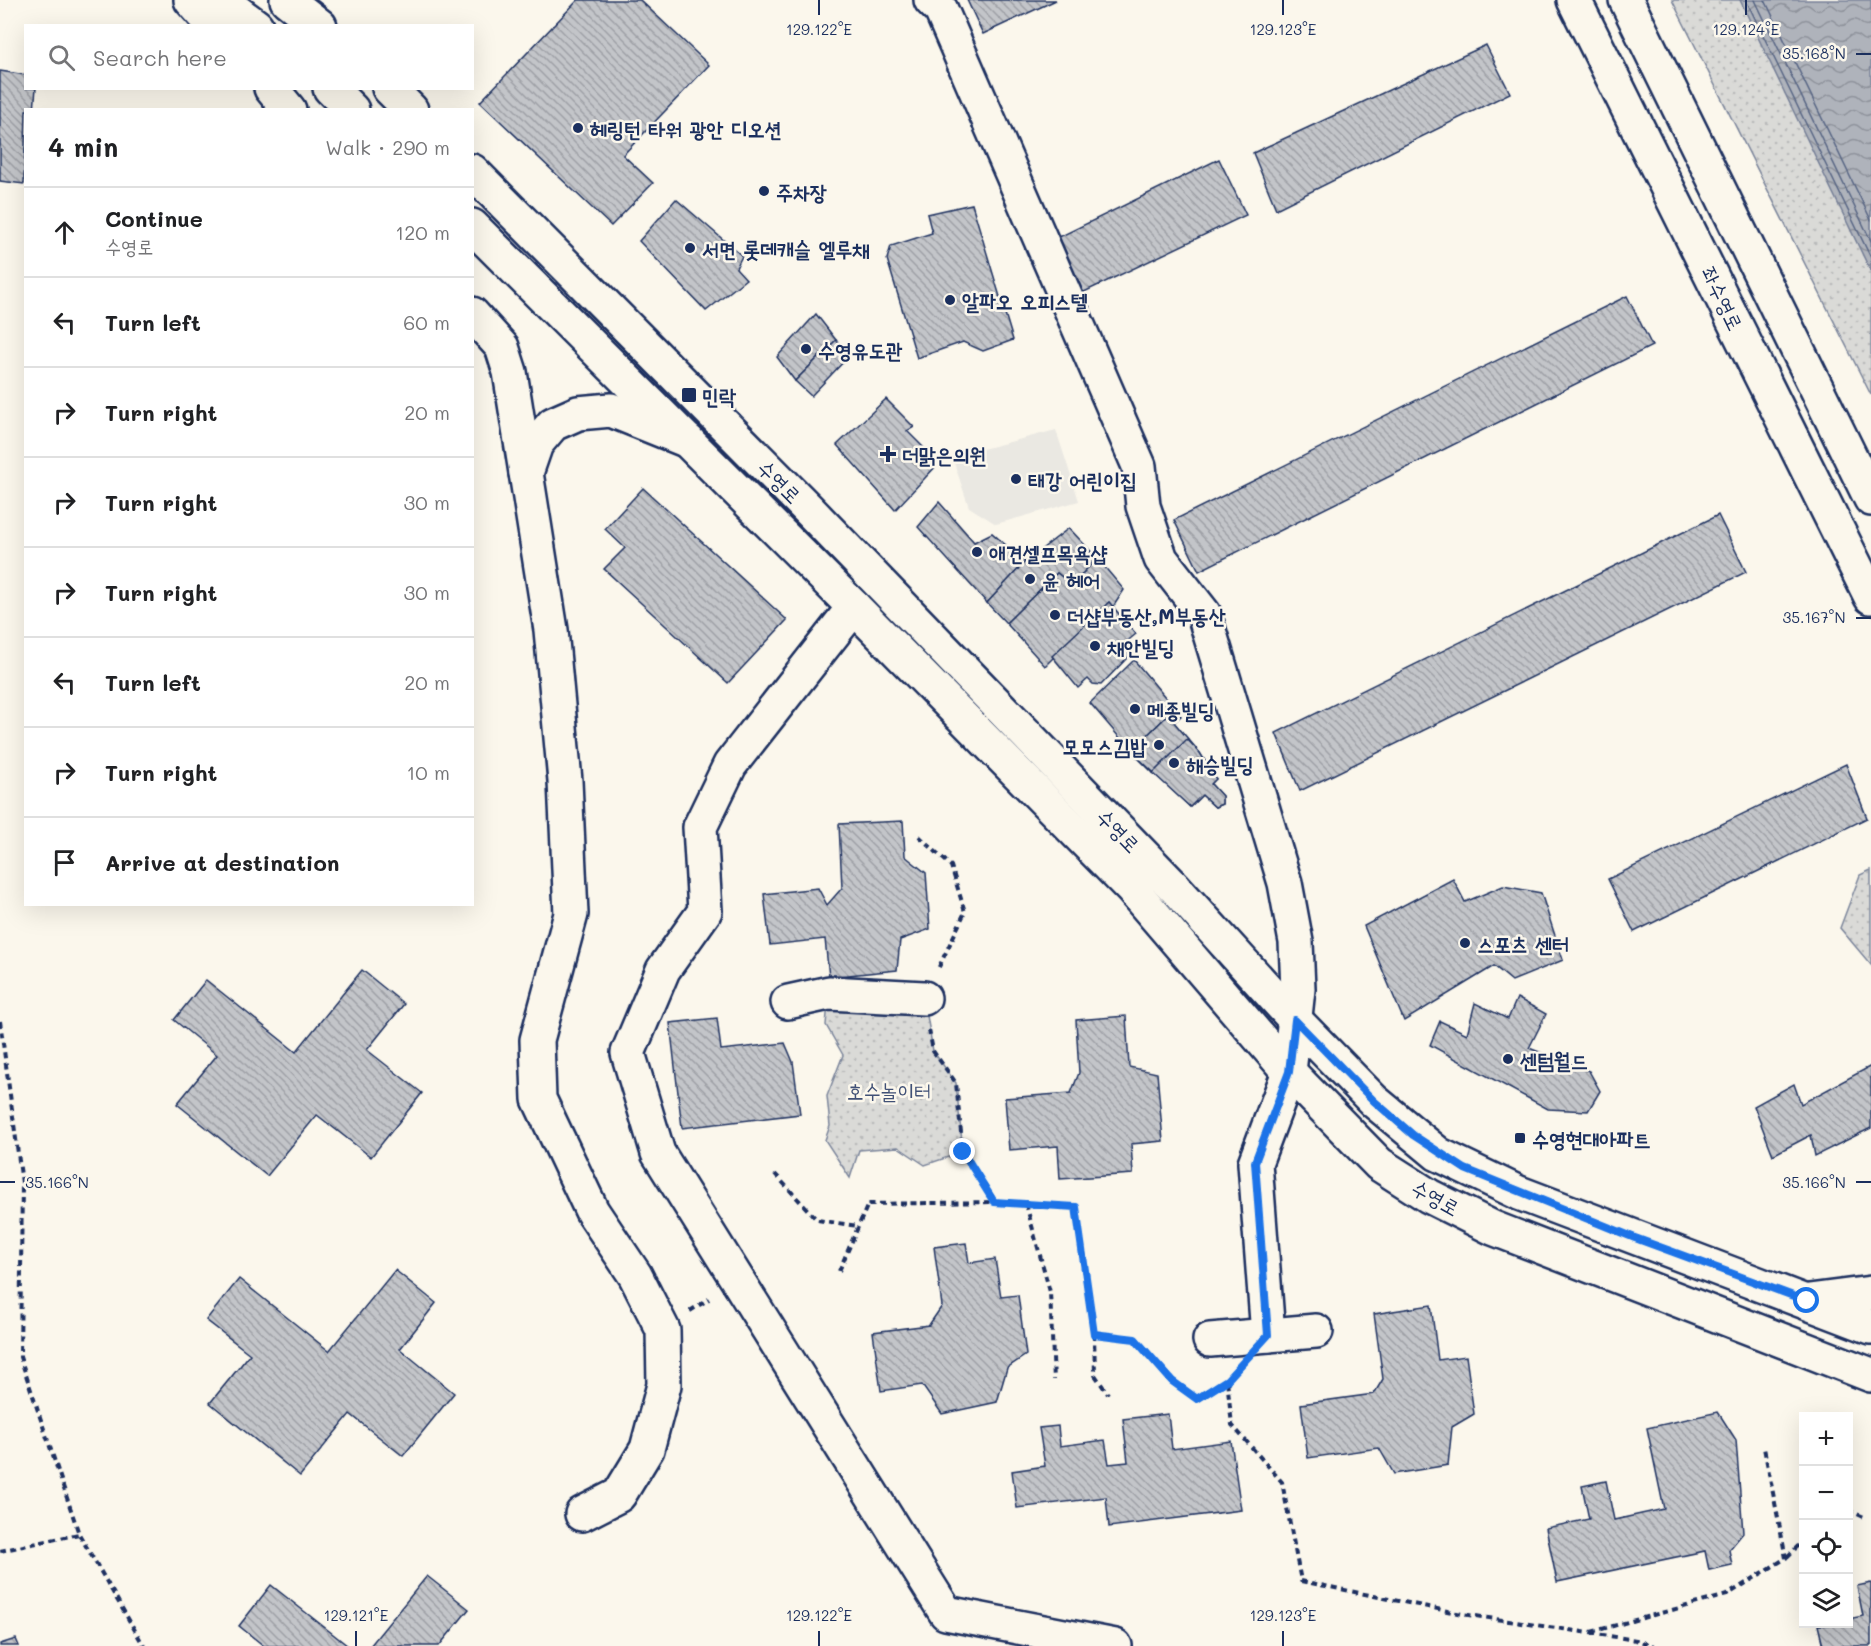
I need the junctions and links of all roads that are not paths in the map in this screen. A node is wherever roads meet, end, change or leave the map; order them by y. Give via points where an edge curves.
1 (191, 0) edge
2 (221, 0) edge
3 (287, 0) edge
4 (931, 0) edge
5 (1574, 0) edge
6 (1626, 0) edge
7 (212, 24) edge
8 (253, 24) edge
9 (317, 24) edge
10 (272, 90) edge
11 (332, 90) edge
12 (391, 90) edge
13 (287, 108) edge
14 (350, 108) edge
15 (409, 108) edge
16 (474, 173) edge
17 (474, 228) edge
18 (474, 316) edge
19 (688, 441) junction
20 (526, 473) junction
21 (1871, 499) edge
22 (1871, 597) edge
23 (854, 607) junction
24 (924, 998) dead end
25 (788, 1002) dead end
26 (1295, 1020) junction
27 (1289, 1072) junction
28 (1871, 1293) edge
29 (1807, 1301) junction
30 (1871, 1327) edge
31 (1316, 1331) dead end
32 (1268, 1335) junction
33 (1210, 1340) dead end
34 (1871, 1375) edge
35 (582, 1514) dead end
36 (1115, 1646) edge

1 - 7 main road
2 - 8 main road
3 - 9 main road
4 - 26 main road via 941,10 1139,466 1143,506 1161,559 1204,614 1285,883 1296,942
5 - 22 main road, 좌수영로
6 - 21 main road
10 - 13 main road
11 - 14 main road
12 - 15 main road
16 - 26 main road, 수영로 via 850,552 1175,888
17 - 19 main road, 수영로
18 - 20 main road via 502,347 510,372
19 - 20 main road via 611,410 579,413 553,424 536,444
19 - 23 main road, 수영로
20 - 35 main road via 551,630 565,781 571,914 537,1040 539,1099 592,1211 635,1275 663,1329 664,1385 647,1449 619,1495
23 - 27 main road, 수영로 via 1132,889
23 - 36 main road via 730,765 700,827 705,911 663,970 628,1053 658,1154 946,1613
24 - 25 main road via 829,993
26 - 27 main road
26 - 29 main road, 수영로 via 1397,1122 1438,1154 1465,1169 1625,1234
27 - 32 main road via 1255,1162
27 - 34 main road, 수영로 via 1379,1164 1429,1196 1493,1228
28 - 29 main road
29 - 30 main road, 수영로
31 - 32 main road
32 - 33 main road

